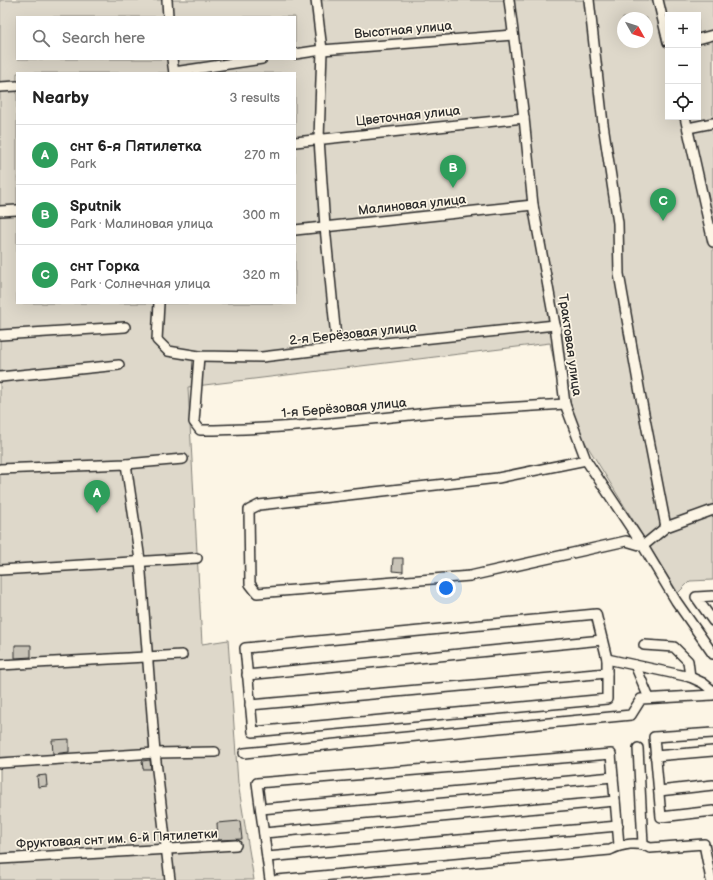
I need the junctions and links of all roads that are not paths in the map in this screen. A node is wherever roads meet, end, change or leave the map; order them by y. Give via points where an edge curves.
1 (167, 0) edge
2 (316, 0) edge
3 (509, 0) edge
4 (589, 0) edge
5 (658, 0) edge
6 (168, 16) edge
7 (665, 29) edge
8 (513, 35) junction
9 (713, 35) edge
10 (701, 38) edge
11 (322, 50) junction
12 (296, 54) edge
13 (172, 60) edge
14 (256, 60) edge
15 (174, 72) edge
16 (180, 72) edge
17 (16, 86) edge
18 (0, 87) edge
19 (524, 118) junction
20 (686, 120) edge
21 (713, 123) edge
22 (688, 128) junction
23 (319, 138) junction
24 (296, 142) edge
25 (532, 205) junction
26 (710, 208) edge
27 (16, 210) edge
28 (0, 211) edge
29 (325, 227) junction
30 (296, 230) edge
31 (713, 242) edge
32 (159, 304) edge
33 (555, 325) junction
34 (125, 327) dead end
35 (0, 335) edge
36 (337, 348) junction
37 (199, 356) junction
38 (119, 365) dead end
39 (0, 377) edge
40 (566, 404) junction
41 (183, 459) dead end
42 (586, 460) junction
43 (126, 464) junction
44 (0, 469) edge
45 (713, 510) edge
46 (666, 527) junction
47 (643, 546) junction
48 (197, 558) dead end
49 (140, 560) junction
50 (0, 570) edge
51 (713, 596) edge
52 (713, 621) edge
53 (602, 640) junction
54 (644, 645) dead end
55 (713, 654) edge
56 (182, 655) dead end
57 (148, 658) junction
58 (607, 659) junction
59 (0, 665) edge
60 (635, 665) junction
61 (607, 673) junction
62 (247, 675) junction
63 (690, 677) junction
64 (713, 691) edge
65 (713, 695) edge
66 (649, 698) junction
67 (250, 705) junction
68 (713, 733) edge
69 (638, 748) dead end
70 (713, 751) edge
71 (215, 752) dead end
72 (155, 753) junction
73 (244, 753) dead end
74 (655, 756) junction
75 (0, 762) edge
76 (613, 777) junction
77 (713, 785) edge
78 (658, 791) junction
79 (616, 801) junction
80 (261, 809) junction
81 (713, 811) edge
82 (618, 826) junction
83 (264, 833) junction
84 (643, 844) junction
85 (236, 845) dead end
86 (619, 845) junction
87 (166, 849) junction
88 (267, 857) junction
89 (0, 859) edge
90 (170, 880) edge
91 (270, 880) edge
92 (277, 880) edge
93 (711, 880) edge

1 - 6 street
2 - 11 street
3 - 8 street, Трактовая улица
4 - 46 street via 603,124 618,223 619,274
5 - 7 street
8 - 11 street, Высотная улица
8 - 19 street, Трактовая улица
9 - 10 street
11 - 12 street, Высотная улица
11 - 23 street
13 - 15 street
14 - 16 street
17 - 18 street
19 - 23 street, Цветочная улица
19 - 25 street, Трактовая улица
20 - 22 street
21 - 22 street
22 - 26 street
23 - 24 street, Цветочная улица
23 - 29 street
25 - 29 street, Малиновая улица
25 - 33 street, Трактовая улица
26 - 31 street
27 - 28 street
29 - 30 street, Малиновая улица
29 - 36 street
32 - 37 street, 2-я Берёзовая улица via 157,340 168,351
33 - 36 street, 2-я Берёзовая улица
33 - 40 street, Трактовая улица
34 - 35 street
36 - 37 street, 2-я Берёзовая улица via 262,357
37 - 40 street, 1-я Берёзовая улица via 194,422 200,430 317,425 440,412
38 - 39 street
40 - 42 street, Трактовая улица
41 - 43 street
42 - 47 street, Трактовая улица
42 - 47 street via 498,478 259,504 249,510 250,584 257,593 470,576 626,541
43 - 44 street
43 - 49 street
45 - 46 street
46 - 47 street
47 - 55 street, Трактовая улица via 676,601
48 - 49 street
49 - 50 street
49 - 57 street
51 - 52 street via 696,597
53 - 58 street
53 - 62 street
53 - 62 street via 596,614 252,647 245,648
54 - 63 street via 674,647 688,661
56 - 57 street
57 - 59 street
57 - 72 street
58 - 60 street
58 - 61 street
60 - 63 street
60 - 66 street
61 - 67 street
61 - 67 street via 607,699 261,732 253,732
62 - 67 street
63 - 64 street
65 - 66 street
66 - 73 street via 641,699 631,715
68 - 74 street via 654,737
69 - 84 street
70 - 74 street
71 - 72 street
72 - 75 street
72 - 87 street
74 - 78 street
76 - 79 street
76 - 80 street
76 - 80 street via 611,754 257,783
77 - 78 street
78 - 81 street via 661,817
79 - 82 street
79 - 83 street
80 - 83 street
82 - 86 street
82 - 88 street
83 - 88 street
84 - 86 street
84 - 93 street via 650,848 704,844
85 - 87 street, Фруктовая снт им. 6-й Пятилетки
86 - 92 street via 610,850
87 - 89 street, Фруктовая снт им. 6-й Пятилетки
87 - 90 street
88 - 91 street

